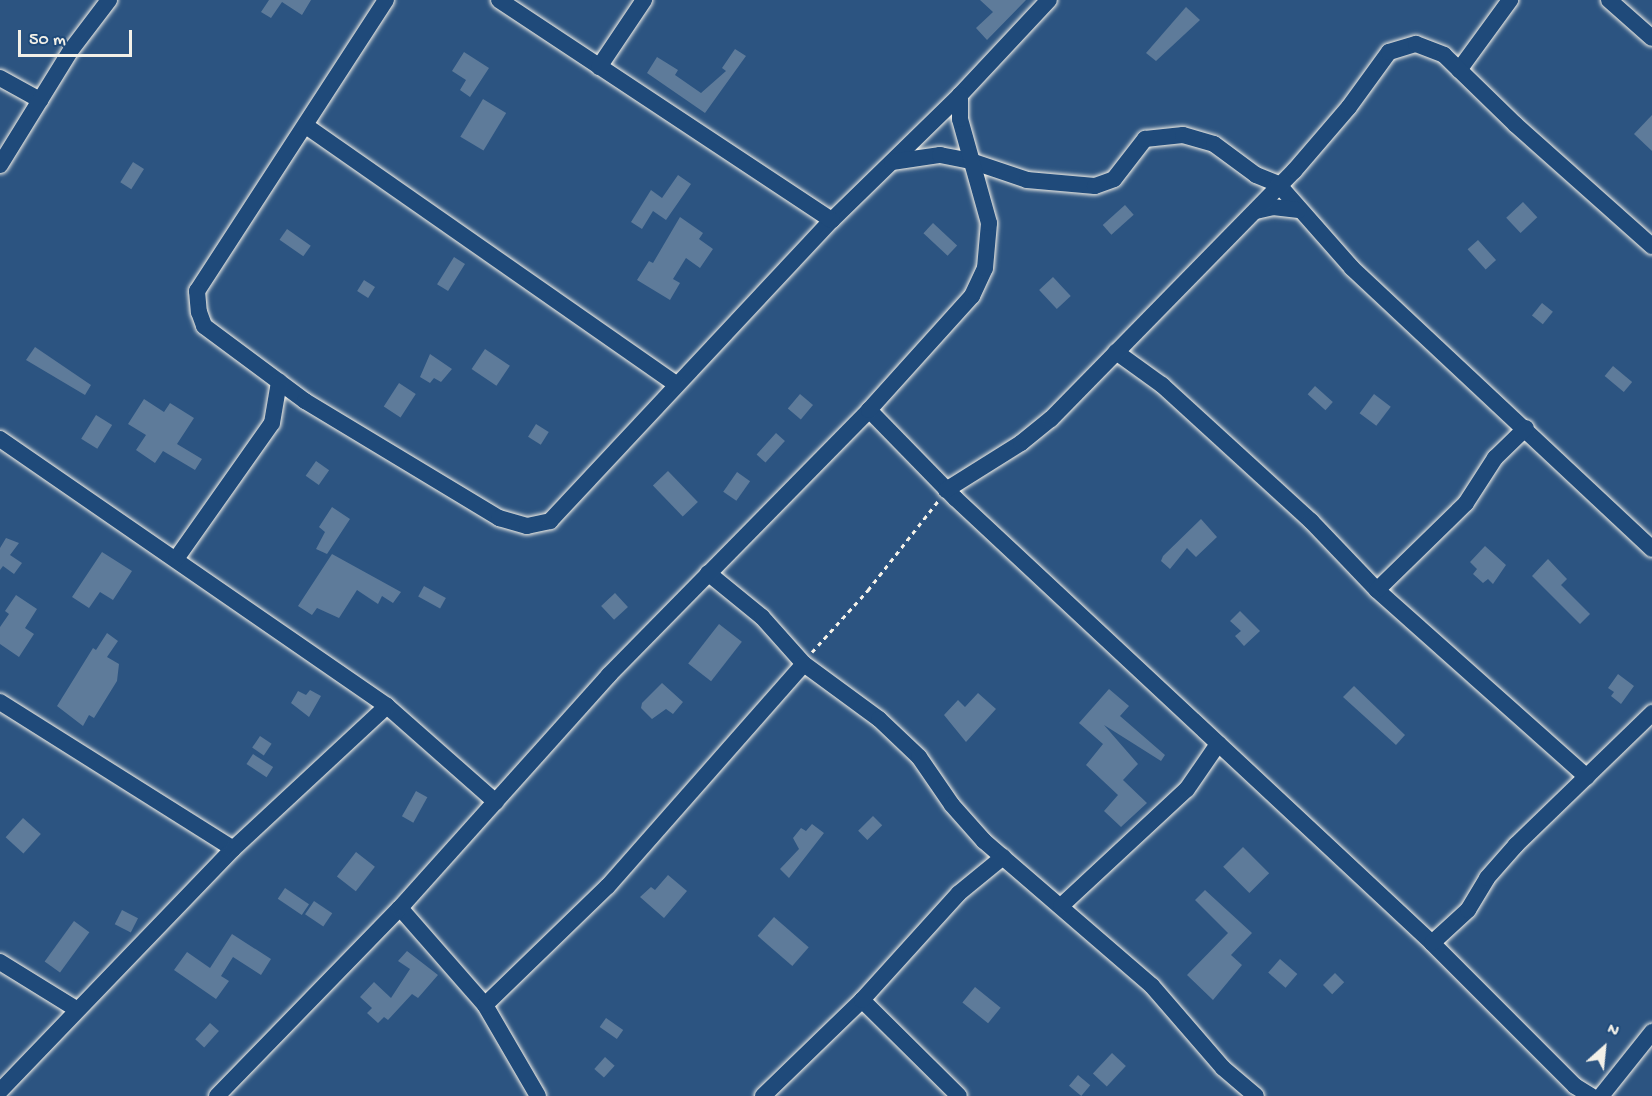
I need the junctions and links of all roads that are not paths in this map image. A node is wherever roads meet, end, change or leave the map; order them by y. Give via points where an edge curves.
1 (109, 0) edge
2 (386, 0) edge
3 (499, 0) edge
4 (644, 0) edge
5 (1050, 0) edge
6 (1510, 0) edge
7 (1609, 0) edge
8 (1652, 38) edge
9 (599, 67) junction
10 (1459, 70) junction
11 (0, 78) edge
12 (960, 95) junction
13 (40, 100) junction
14 (306, 126) junction
15 (971, 161) junction
16 (891, 162) junction
17 (0, 165) edge
18 (1278, 184) junction
19 (1299, 210) junction
20 (1256, 211) junction
21 (832, 220) junction
22 (1652, 246) edge
23 (1116, 352) junction
24 (279, 382) junction
25 (676, 384) junction
26 (869, 410) junction
27 (1526, 428) junction
28 (0, 439) edge
29 (946, 490) junction
30 (1652, 549) edge
31 (176, 559) junction
32 (708, 573) junction
33 (1377, 590) junction
34 (804, 664) junction
35 (0, 702) edge
36 (387, 706) junction
37 (1652, 712) edge
38 (1218, 744) junction
39 (1587, 777) junction
40 (496, 802) junction
41 (233, 849) junction
42 (1003, 856) junction
43 (1061, 906) junction
44 (400, 908) junction
45 (1432, 943) junction
46 (0, 962) edge
47 (862, 1000) junction
48 (485, 1005) junction
49 (76, 1009) junction
50 (1652, 1032) edge
51 (0, 1091) edge
52 (227, 1093) edge
53 (538, 1096) edge
54 (763, 1096) edge
55 (959, 1096) edge
56 (1256, 1096) edge
57 (1591, 1096) edge
58 (1601, 1096) edge

1 - 13 street
2 - 14 street
3 - 9 street
4 - 9 street
5 - 12 street
6 - 10 street
7 - 8 street
9 - 21 street
10 - 18 street via 1444,55 1416,44 1389,52 1321,141
10 - 22 street
11 - 13 street
12 - 15 street via 960,119
12 - 16 street
13 - 17 street
14 - 24 street via 197,291 196,299 204,326
14 - 25 street
15 - 16 street via 940,155
15 - 18 street via 1027,180 1095,186 1114,179 1145,139 1183,135 1214,144 1256,175
15 - 26 street via 988,223 985,268 972,296
16 - 21 street
18 - 19 street
18 - 20 street
19 - 20 street via 1274,207
19 - 27 street via 1437,352
20 - 23 street
21 - 25 street
23 - 29 street via 1022,443
23 - 33 street via 1162,386 1311,521
24 - 25 street via 500,518 527,526 550,521
24 - 31 street via 272,423
26 - 29 street
26 - 32 street
27 - 30 street via 1566,471
27 - 33 street via 1495,458 1466,503
28 - 31 street
29 - 38 street
31 - 36 street
32 - 34 street via 762,617
32 - 40 street via 609,675
33 - 39 street
34 - 42 street via 851,695 919,757 952,804
34 - 48 street via 608,886
35 - 41 street
36 - 40 street
36 - 41 street
37 - 39 street
38 - 43 street via 1187,789
38 - 45 street
39 - 45 street via 1516,845 1487,878 1468,910
40 - 44 street
41 - 49 street
42 - 43 street
42 - 47 street via 959,893
43 - 56 street via 1152,986 1223,1068
44 - 48 street
44 - 52 street
45 - 57 street via 1575,1086
46 - 49 street
47 - 54 street
47 - 55 street
48 - 53 street
49 - 51 street
50 - 58 street

